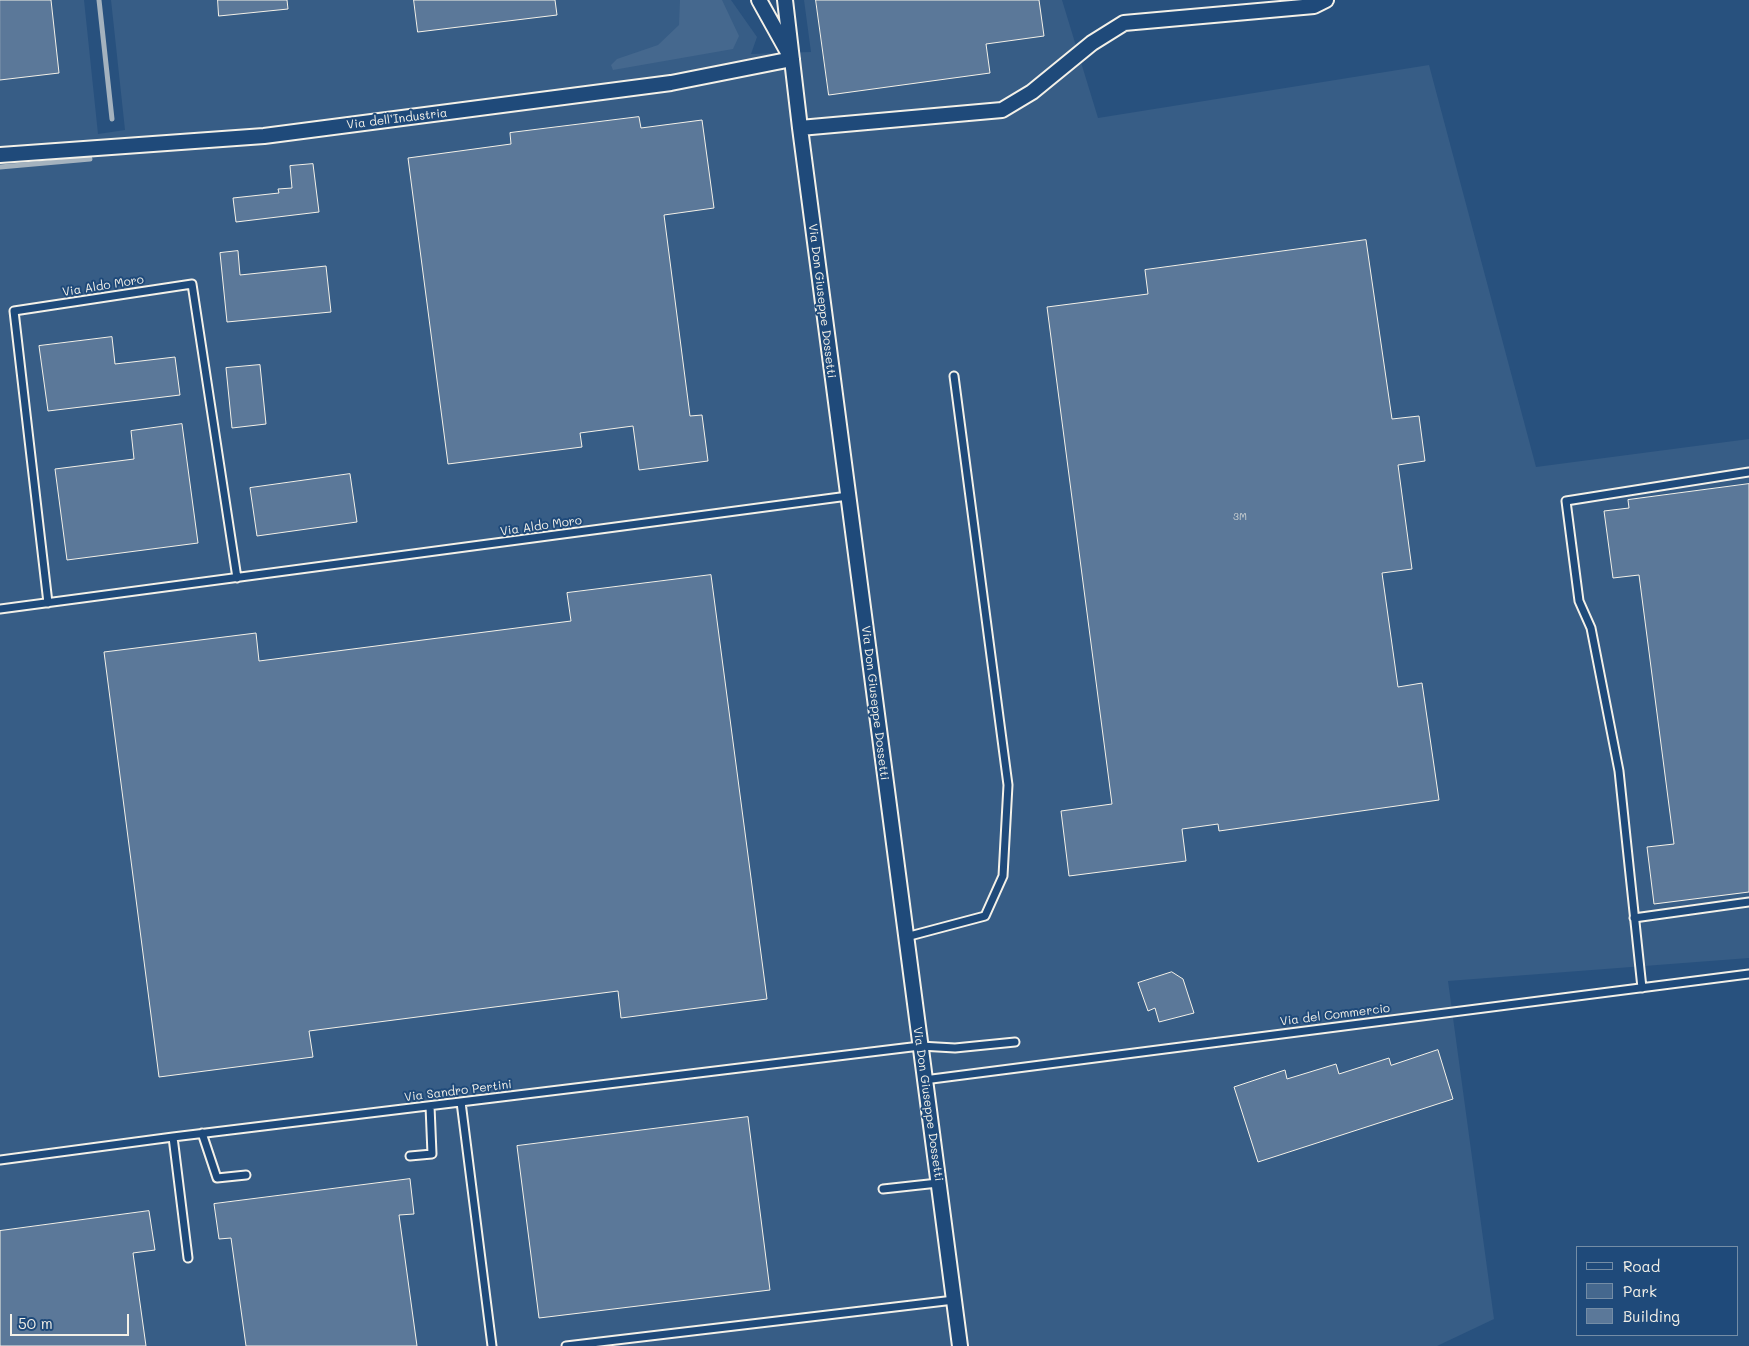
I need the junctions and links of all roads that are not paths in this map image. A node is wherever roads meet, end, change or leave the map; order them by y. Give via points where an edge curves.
1 (759, 0) edge
2 (785, 0) edge
3 (1326, 0) edge
4 (792, 59) junction
5 (800, 128) junction
6 (0, 155) edge
7 (954, 376) dead end
8 (1749, 472) edge
9 (848, 496) junction
10 (237, 578) junction
11 (48, 603) junction
12 (0, 609) edge
13 (1749, 902) edge
14 (1634, 918) junction
15 (906, 937) junction
16 (1749, 974) edge
17 (1642, 988) junction
18 (1015, 1042) dead end
19 (920, 1046) junction
20 (924, 1080) junction
21 (461, 1102) junction
22 (430, 1106) junction
23 (202, 1134) junction
24 (173, 1137) junction
25 (410, 1156) dead end
26 (0, 1160) edge
27 (246, 1174) dead end
28 (938, 1183) junction
29 (884, 1190) dead end
30 (188, 1258) dead end
31 (954, 1300) junction
32 (492, 1346) edge
33 (566, 1346) edge
34 (960, 1346) edge

1 - 4 street, Via Don Giuseppe Dossetti
2 - 4 street, Via Don Giuseppe Dossetti
3 - 5 street via 1314,6 1124,24 1092,43 1032,92 1002,110
4 - 5 street, Via Don Giuseppe Dossetti
4 - 6 street, Via dell’Industria via 671,83 264,136
5 - 9 street, Via Don Giuseppe Dossetti
7 - 15 lane via 1008,785 1003,876 985,916
8 - 14 lane via 1566,501 1579,601 1591,628 1619,771
9 - 10 lane, Via Aldo Moro
9 - 15 street, Via Don Giuseppe Dossetti
10 - 11 lane, Via Aldo Moro
10 - 11 lane, Via Aldo Moro via 192,284 14,311
11 - 12 lane, Via Aldo Moro
13 - 14 lane
14 - 17 lane
15 - 19 street, Via Don Giuseppe Dossetti
16 - 17 lane, Via del Commercio
17 - 20 lane, Via del Commercio
18 - 19 lane, Via Sandro Pertini via 955,1048
19 - 20 street, Via Don Giuseppe Dossetti
19 - 21 lane, Via Sandro Pertini
20 - 28 street, Via Don Giuseppe Dossetti
21 - 22 lane, Via Sandro Pertini
21 - 32 lane
22 - 23 lane, Via Sandro Pertini
22 - 25 lane via 432,1154
23 - 24 lane, Via Sandro Pertini
23 - 27 lane via 217,1178
24 - 26 lane, Via Sandro Pertini
24 - 30 lane
28 - 29 lane
28 - 31 street, Via Don Giuseppe Dossetti
31 - 33 lane
31 - 34 street, Via Don Giuseppe Dossetti

